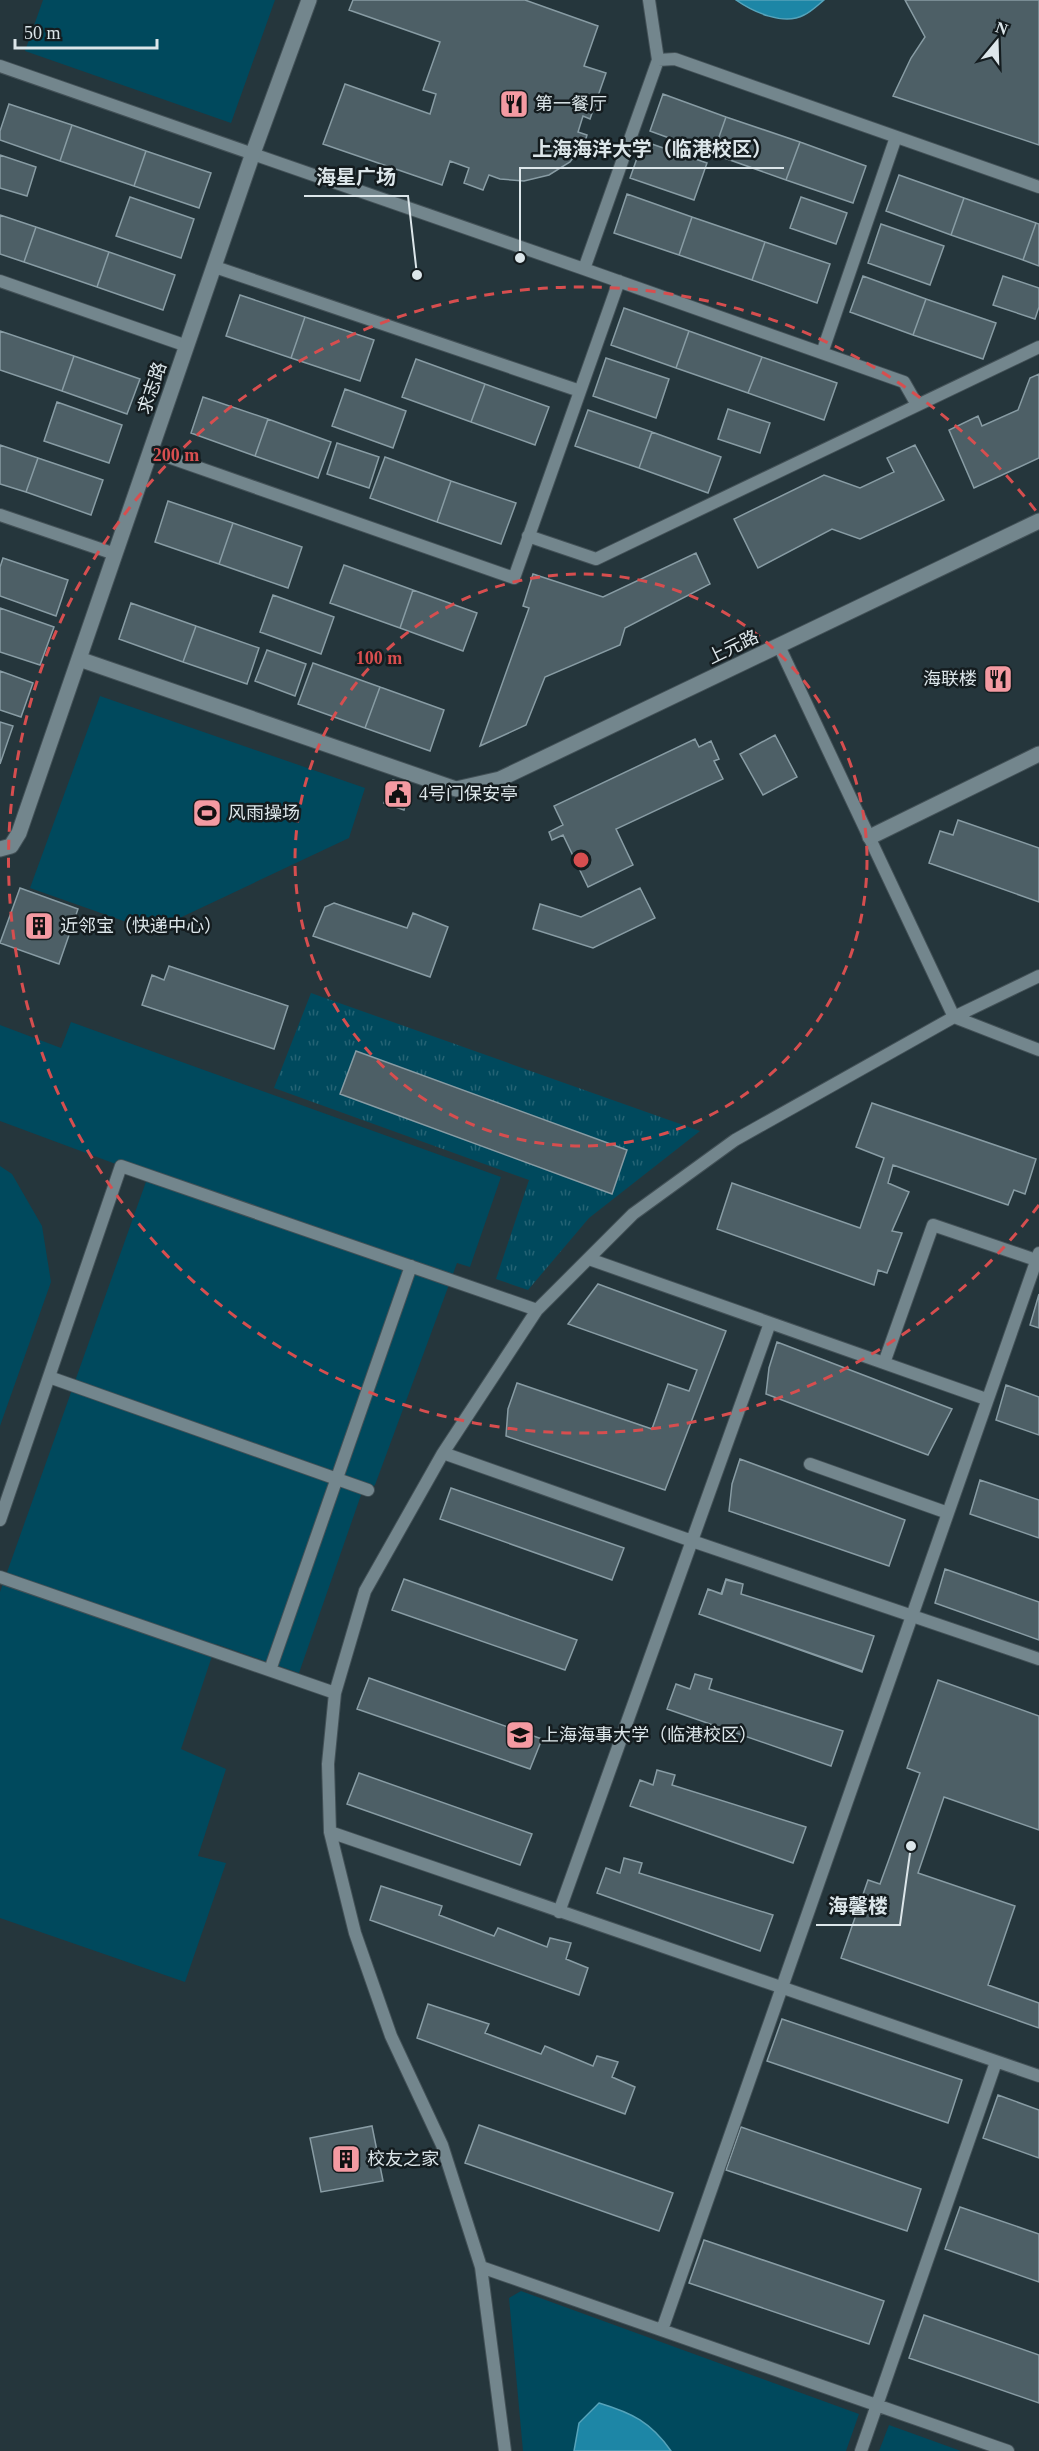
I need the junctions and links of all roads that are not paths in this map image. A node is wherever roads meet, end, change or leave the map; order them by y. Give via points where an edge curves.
1 (309, 0) edge
2 (649, 0) edge
3 (658, 60) junction
4 (0, 66) edge
5 (896, 137) junction
6 (253, 153) junction
7 (1039, 187) edge
8 (215, 267) junction
9 (584, 269) junction
10 (0, 281) edge
11 (619, 281) junction
12 (187, 346) junction
13 (1039, 346) edge
14 (822, 353) junction
15 (580, 391) junction
16 (916, 403) junction
17 (151, 451) junction
18 (0, 515) edge
19 (1039, 521) edge
20 (528, 536) junction
21 (115, 554) junction
22 (779, 646) junction
23 (80, 659) junction
24 (1039, 754) edge
25 (870, 837) junction
26 (0, 849) edge
27 (1039, 976) edge
28 (954, 1017) junction
29 (1039, 1050) edge
30 (1038, 1258) edge
31 (590, 1259) junction
32 (411, 1266) junction
33 (537, 1310) junction
34 (770, 1323) junction
35 (884, 1363) junction
36 (49, 1377) junction
37 (986, 1399) junction
38 (442, 1453) junction
39 (810, 1464) dead end
40 (336, 1478) junction
41 (368, 1490) dead end
42 (948, 1512) junction
43 (0, 1520) edge
44 (692, 1542) junction
45 (0, 1577) edge
46 (912, 1615) junction
47 (1039, 1659) edge
48 (270, 1670) junction
49 (335, 1693) junction
50 (330, 1832) junction
51 (559, 1912) junction
52 (782, 1989) junction
53 (996, 2062) junction
54 (1039, 2076) edge
55 (481, 2267) junction
56 (662, 2330) junction
57 (877, 2405) junction
58 (505, 2451) edge
59 (861, 2451) edge
60 (1008, 2451) edge

1 - 6 street, 求志路
2 - 3 lane
3 - 5 lane via 675,60
3 - 9 lane
4 - 6 lane
5 - 7 lane
5 - 14 lane
6 - 8 street, 求志路
6 - 9 lane
8 - 12 street, 求志路
8 - 15 lane
9 - 11 lane
10 - 12 lane
11 - 14 lane
11 - 15 lane
12 - 17 street, 求志路
13 - 16 lane
14 - 16 lane via 904,382
15 - 20 lane
16 - 20 lane via 596,558
17 - 20 lane via 514,578
17 - 21 street, 求志路
18 - 21 lane
19 - 22 street, 上元路
21 - 23 street, 求志路
22 - 23 street, 上元路 via 500,780 456,789
22 - 25 lane
23 - 26 street, 求志路 via 19,833 11,846
24 - 25 street
25 - 28 lane
27 - 28 lane
28 - 29 lane
28 - 31 lane via 735,1140 633,1214
30 - 35 lane via 933,1225
30 - 37 lane
31 - 33 lane
31 - 34 lane
32 - 33 lane
32 - 36 lane via 121,1166
32 - 40 lane
33 - 38 lane
34 - 35 lane
34 - 44 lane
35 - 37 lane
36 - 40 lane
36 - 43 lane
37 - 42 lane
38 - 44 lane
38 - 49 lane via 365,1592
39 - 42 lane
40 - 41 lane
40 - 48 lane
42 - 46 lane
44 - 46 lane
44 - 51 lane
45 - 48 lane
46 - 47 lane
46 - 52 lane
48 - 49 lane
49 - 50 lane via 328,1764
50 - 51 lane
50 - 55 lane via 355,1933 391,2036 442,2145
51 - 52 lane
52 - 53 lane
52 - 56 lane
53 - 54 lane
53 - 57 lane
55 - 56 lane
55 - 58 lane
56 - 57 lane
57 - 59 lane
57 - 60 lane

